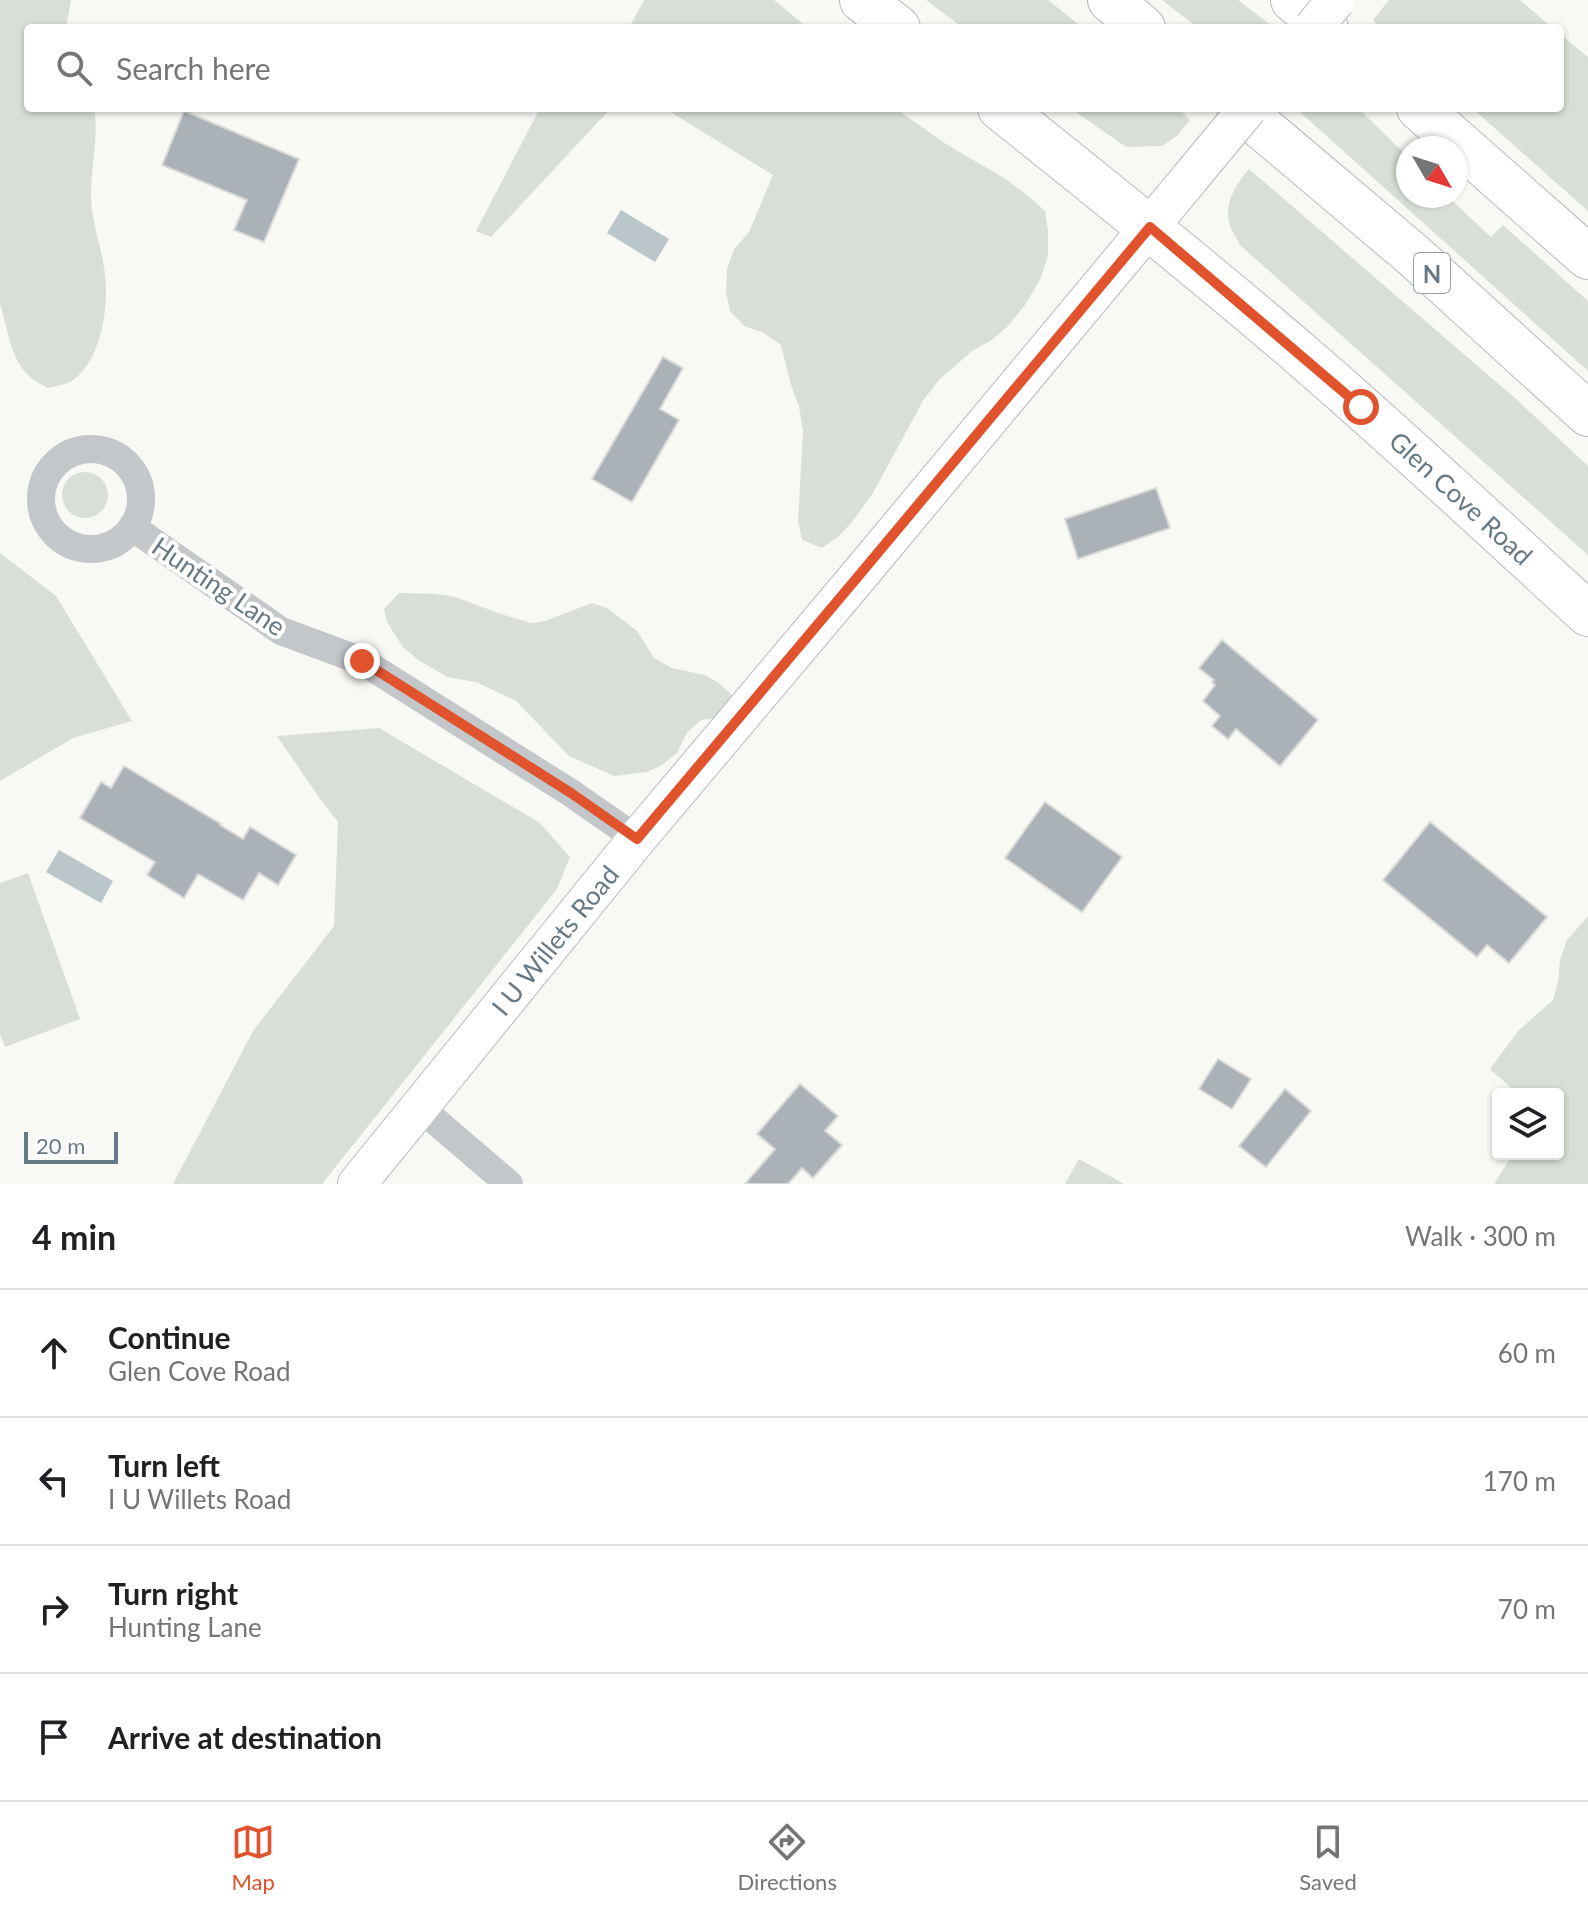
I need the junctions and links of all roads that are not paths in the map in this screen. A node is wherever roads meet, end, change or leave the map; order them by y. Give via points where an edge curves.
1 (862, 0) edge
2 (1110, 0) edge
3 (1293, 0) edge
4 (1336, 0) edge
5 (893, 24) edge
6 (1138, 24) edge
7 (1316, 24) edge
8 (1321, 24) edge
9 (1005, 112) edge
10 (1244, 112) edge
11 (1245, 112) edge
12 (1424, 112) edge
13 (1150, 227) junction
14 (1588, 257) edge
15 (1588, 414) edge
16 (132, 527) dead end
17 (1588, 614) edge
18 (637, 839) junction
19 (419, 1107) junction
20 (357, 1184) edge
21 (509, 1184) edge

1 - 5 main road
2 - 6 main road
3 - 8 main road
4 - 7 street, bridge
9 - 13 main road, Glen Cove Road
10 - 15 main road, N via 1413,255
11 - 13 street, I U Willets Road, bridge
12 - 14 main road
13 - 17 main road, Glen Cove Road via 1361,407
13 - 18 street, I U Willets Road
16 - 18 street, Hunting Lane via 281,631 362,661
18 - 19 street, I U Willets Road
19 - 20 street, I U Willets Road
19 - 21 street

